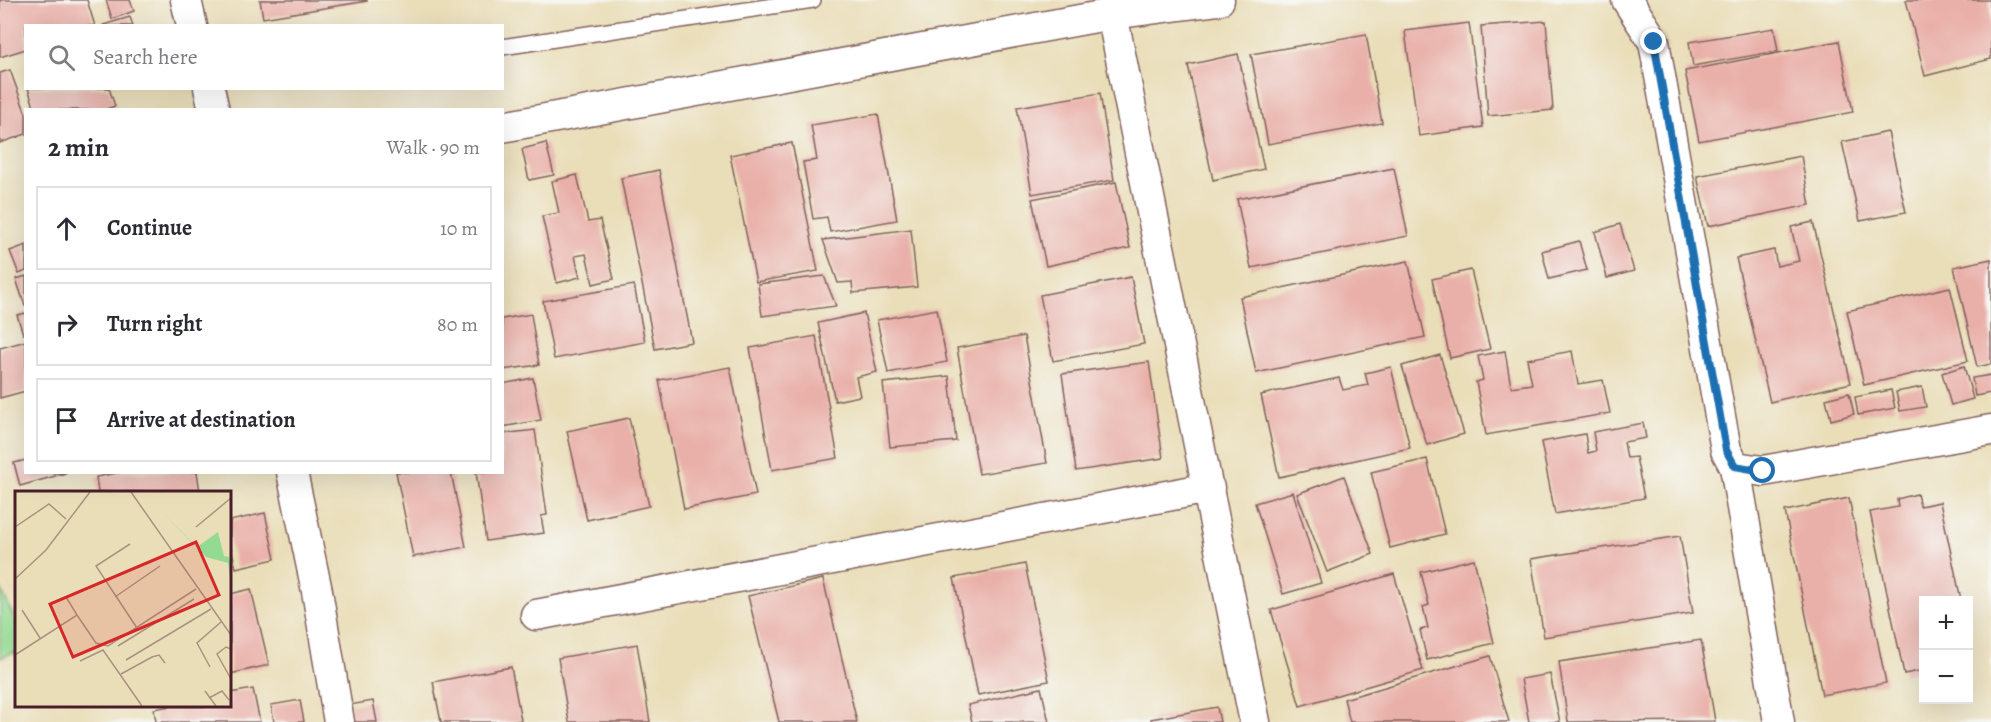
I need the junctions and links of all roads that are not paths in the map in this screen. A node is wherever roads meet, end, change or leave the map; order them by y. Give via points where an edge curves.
1 (186, 0) edge
2 (813, 0) edge
3 (1219, 0) edge
4 (1627, 0) edge
5 (1112, 14) junction
6 (192, 24) edge
7 (504, 47) edge
8 (209, 90) edge
9 (214, 108) edge
10 (504, 127) edge
11 (1991, 430) edge
12 (1735, 466) junction
13 (292, 474) edge
14 (1209, 488) junction
15 (536, 615) dead end
16 (339, 722) edge
17 (1255, 722) edge
18 (1779, 722) edge

1 - 6 street
2 - 7 lane
3 - 5 street
4 - 12 street via 1654,42 1726,450
5 - 10 street
5 - 14 street
8 - 9 street
11 - 12 street via 1763,471
12 - 18 street
13 - 16 street
14 - 15 street
14 - 17 street

